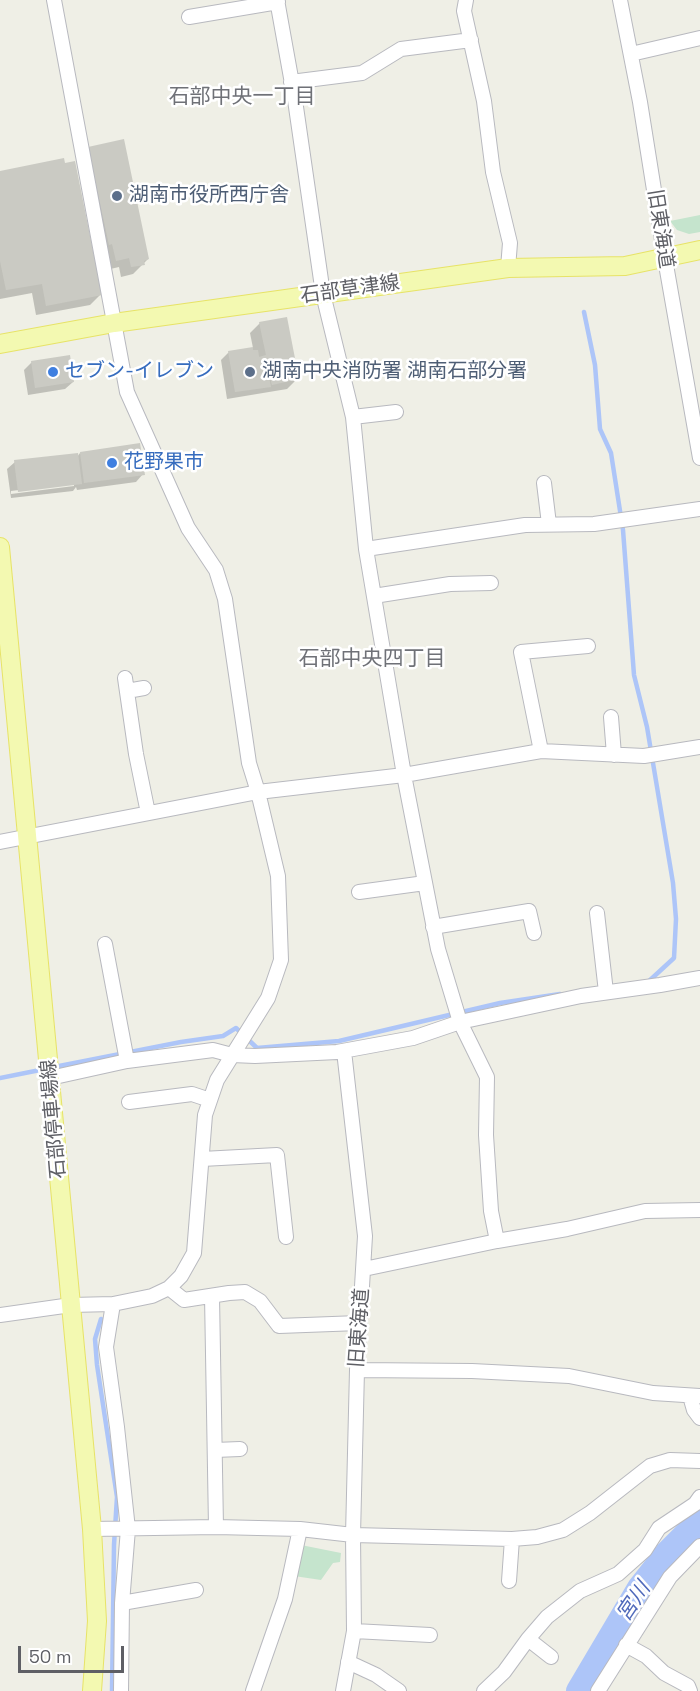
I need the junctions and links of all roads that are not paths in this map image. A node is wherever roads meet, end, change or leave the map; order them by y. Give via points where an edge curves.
1 (54, 0) edge
2 (466, 0) edge
3 (620, 0) edge
4 (277, 1) edge
5 (189, 17) dead end
6 (700, 38) edge
7 (471, 40) junction
8 (631, 54) junction
9 (291, 82) junction
10 (700, 250) edge
11 (665, 259) junction
12 (508, 268) junction
13 (323, 294) junction
14 (114, 323) junction
15 (0, 344) edge
16 (396, 412) dead end
17 (353, 417) junction
18 (700, 458) edge
19 (544, 483) dead end
20 (700, 509) edge
21 (549, 524) junction
22 (0, 547) edge
23 (366, 549) junction
24 (491, 583) dead end
25 (374, 596) junction
26 (588, 646) dead end
27 (144, 688) dead end
28 (611, 717) dead end
29 (700, 747) edge
30 (541, 751) junction
31 (614, 755) junction
32 (404, 775) junction
33 (258, 792) junction
34 (148, 813) junction
35 (28, 836) junction
36 (0, 842) edge
37 (425, 883) junction
38 (359, 892) dead end
39 (597, 913) dead end
40 (433, 927) junction
41 (534, 933) dead end
42 (105, 944) dead end
43 (700, 978) edge
44 (606, 992) junction
45 (460, 1022) junction
46 (344, 1051) junction
47 (232, 1055) junction
48 (127, 1061) junction
49 (50, 1078) junction
50 (210, 1100) junction
51 (129, 1102) dead end
52 (202, 1159) junction
53 (700, 1210) edge
54 (286, 1237) dead end
55 (496, 1241) junction
56 (364, 1269) junction
57 (169, 1288) junction
58 (213, 1296) junction
59 (113, 1304) junction
60 (70, 1305) junction
61 (0, 1315) edge
62 (359, 1323) junction
63 (357, 1370) junction
64 (695, 1396) edge
65 (700, 1418) edge
66 (240, 1449) dead end
67 (215, 1450) junction
68 (700, 1461) edge
69 (700, 1497) edge
70 (216, 1527) junction
71 (92, 1529) junction
72 (128, 1529) junction
73 (300, 1529) junction
74 (353, 1534) junction
75 (512, 1539) junction
76 (700, 1546) edge
77 (508, 1581) dead end
78 (196, 1590) dead end
79 (122, 1603) junction
80 (354, 1630) junction
81 (430, 1635) dead end
82 (528, 1638) junction
83 (630, 1647) junction
84 (551, 1657) dead end
85 (348, 1662) junction
86 (92, 1691) edge
87 (121, 1691) edge
88 (253, 1691) edge
89 (343, 1691) edge
90 (399, 1691) edge
91 (483, 1691) edge
92 (598, 1691) edge
93 (609, 1691) edge
94 (690, 1691) edge

1 - 14 street
2 - 7 street
3 - 8 street, 旧東海道
4 - 5 street
4 - 9 street
6 - 8 street
7 - 9 street via 401,48 362,73
7 - 12 street via 510,243
8 - 11 street, 旧東海道
9 - 13 street
10 - 11 main road, 石部草津線
11 - 12 main road, 石部草津線 via 625,266
11 - 18 street, 旧東海道
12 - 13 main road, 石部草津線
13 - 14 main road, 石部草津線
13 - 17 street
14 - 15 main road, 石部草津線
14 - 33 street via 128,392 144,432 188,528 216,570 225,599 249,763
16 - 17 street
17 - 23 street
19 - 21 street
20 - 21 street via 594,524
21 - 23 street
22 - 35 main road, 石部停車場線
23 - 25 street
24 - 25 street via 450,584
25 - 32 street
26 - 30 street via 521,651
27 - 34 street via 126,685
28 - 31 street
29 - 31 street via 644,756
30 - 31 street
30 - 32 street
32 - 33 street
32 - 37 street
33 - 34 street
33 - 47 street via 278,876 281,960 268,998
34 - 35 street
35 - 36 street
35 - 49 main road, 石部停車場線
37 - 38 street
37 - 40 street
39 - 44 street
40 - 41 street via 529,911
40 - 45 street
42 - 48 street
43 - 44 street
44 - 45 street
45 - 46 street via 413,1038
45 - 55 street via 487,1077 486,1135
46 - 47 street
46 - 56 street via 365,1236
47 - 48 street via 213,1050
47 - 50 street
48 - 49 street
49 - 60 main road, 石部停車場線
50 - 51 street via 192,1094
50 - 52 street
52 - 54 street via 277,1155
52 - 57 street via 194,1253
53 - 55 street, 旧東海道 via 645,1211
55 - 56 street, 旧東海道
56 - 62 street, 旧東海道
57 - 58 street via 184,1300
57 - 59 street via 152,1296
58 - 62 street via 245,1292 260,1301 279,1326
58 - 67 street
59 - 60 street
59 - 72 street via 106,1347
60 - 61 street
60 - 71 main road, 石部停車場線
62 - 63 street, 旧東海道
63 - 64 street via 569,1376 653,1393
63 - 74 street, 旧東海道
64 - 65 street via 694,1410
66 - 67 street
67 - 70 street
68 - 75 street via 669,1460 650,1466 564,1530
69 - 82 street via 658,1527 645,1550 618,1574 580,1591
70 - 72 street
70 - 73 street
71 - 72 street
71 - 86 main road, 石部停車場線 via 97,1621
72 - 79 street
73 - 74 street
73 - 88 street via 285,1599
74 - 75 street
74 - 80 street, 旧東海道
75 - 77 street
76 - 83 street via 670,1577
78 - 79 street
79 - 87 street
80 - 81 street
80 - 85 street, 旧東海道
82 - 84 street
82 - 91 street via 504,1672
83 - 92 street
83 - 93 street
83 - 94 street
85 - 89 street, 旧東海道
85 - 90 street

